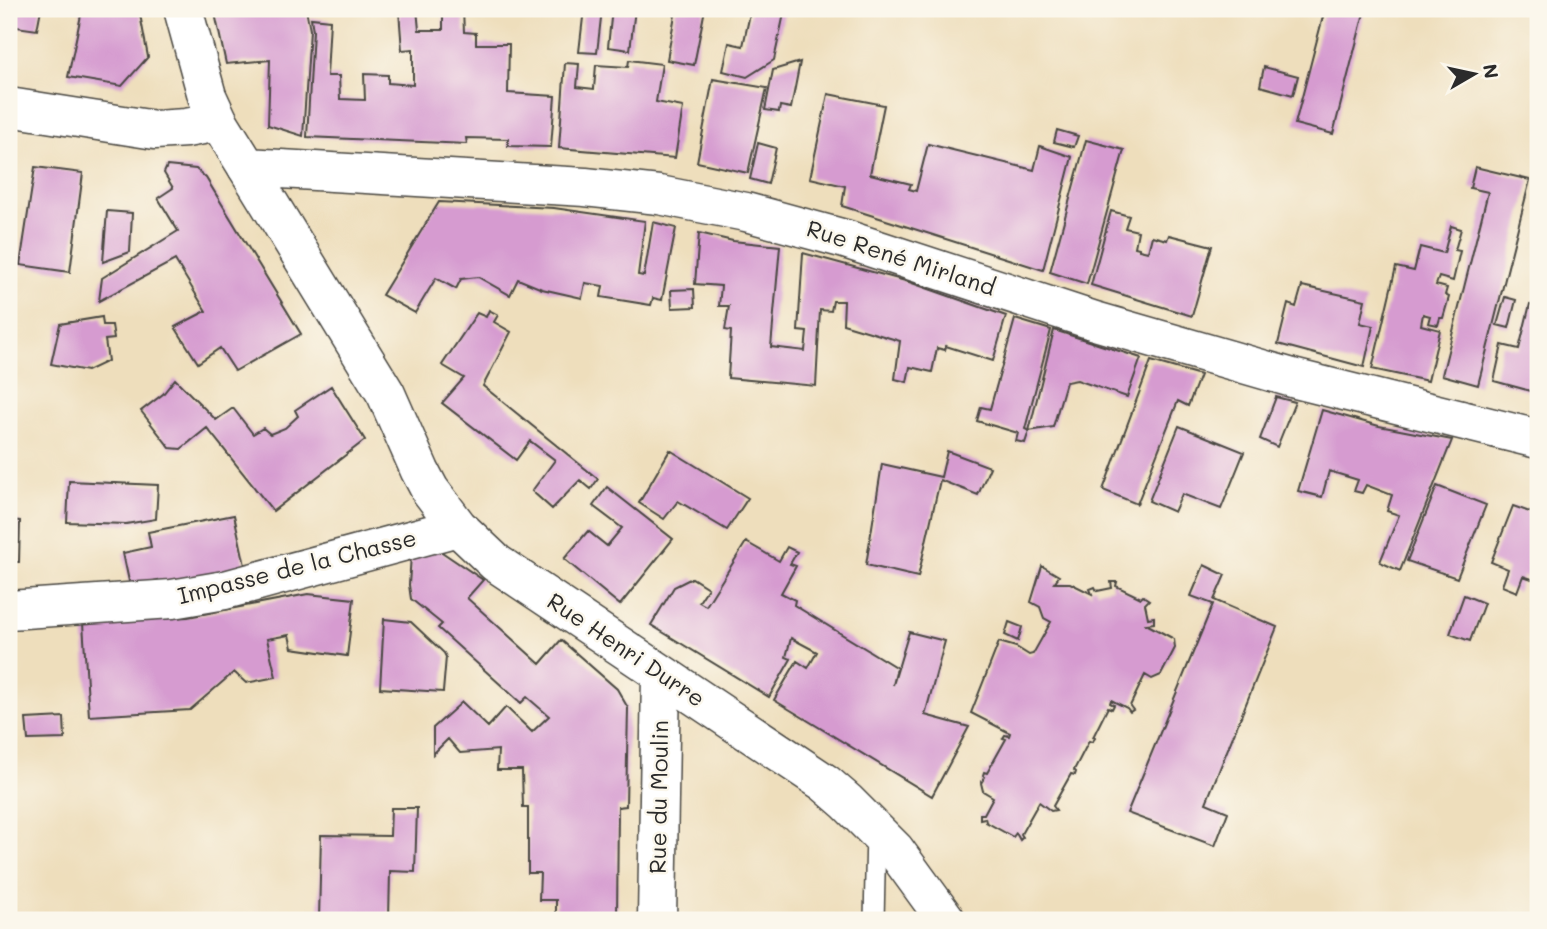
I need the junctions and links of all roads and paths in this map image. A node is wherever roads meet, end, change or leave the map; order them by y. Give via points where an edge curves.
1 (183, 9) edge
2 (9, 107) edge
3 (219, 122) junction
4 (247, 167) junction
5 (1538, 439) edge
6 (458, 527) junction
7 (9, 610) edge
8 (661, 674) junction
9 (877, 831) junction
10 (657, 920) edge
11 (874, 920) edge
12 (946, 920) edge

1 - 3 street, Rue Henri Durre
2 - 3 street via 155,130
3 - 4 street, Rue Henri Durre
4 - 5 street, Rue René Mirland via 585,187 746,212 1296,379
4 - 6 street, Rue Henri Durre via 396,412 420,471
6 - 7 street, Impasse de la Chasse via 225,590 172,599
6 - 8 street, Rue Henri Durre via 496,563
8 - 9 street, Rue Henri Durre via 816,776
8 - 10 street, Rue du Moulin
9 - 11 lane
9 - 12 street, Rue Henri Durre

